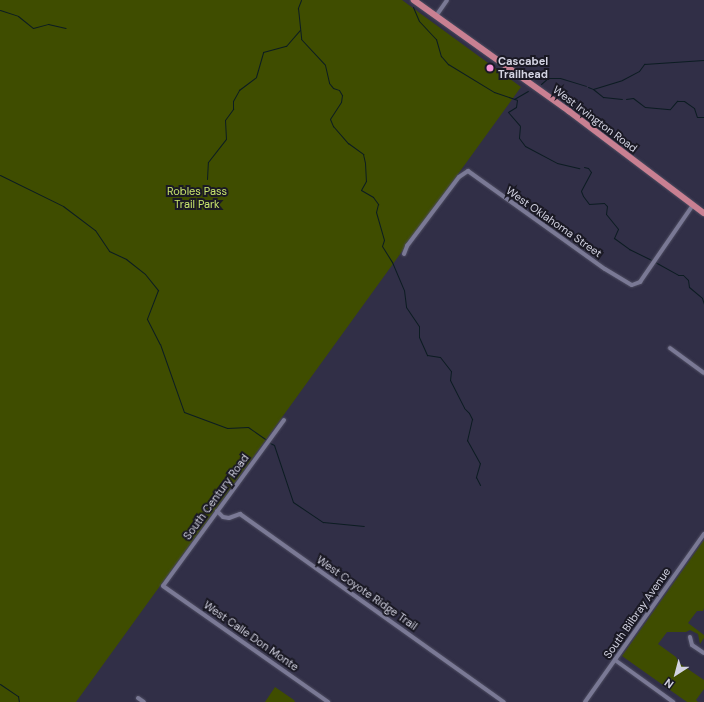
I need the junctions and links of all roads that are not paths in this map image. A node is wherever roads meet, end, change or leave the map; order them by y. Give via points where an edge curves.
1 (414, 0) edge
2 (447, 0) edge
3 (436, 16) junction
4 (692, 205) junction
5 (704, 213) edge
6 (404, 254) dead end
7 (670, 348) dead end
8 (704, 373) edge
9 (284, 420) dead end
10 (217, 511) junction
11 (704, 534) edge
12 (163, 586) joint
13 (690, 637) dead end
14 (704, 653) edge
15 (615, 660) junction
16 (138, 698) dead end
17 (670, 701) edge
18 (144, 702) edge
19 (328, 702) edge
20 (504, 702) edge
21 (585, 702) edge

1 - 3 main road, West Irvington Road
2 - 3 street
3 - 4 main road, West Irvington Road via 569,111
4 - 5 main road, West Irvington Road
4 - 6 street, West Oklahoma Street via 640,282 632,285 604,269 468,171 459,177 407,246
7 - 8 street
9 - 10 street, South Century Road
10 - 12 street, South Century Road
10 - 20 street, West Coyote Ridge Trail via 223,517 229,518 240,514
11 - 15 street, South Bilbray Avenue
12 - 19 street, West Calle Don Monte
13 - 14 street via 692,645
15 - 17 street
15 - 21 street, South Bilbray Avenue
16 - 18 street

